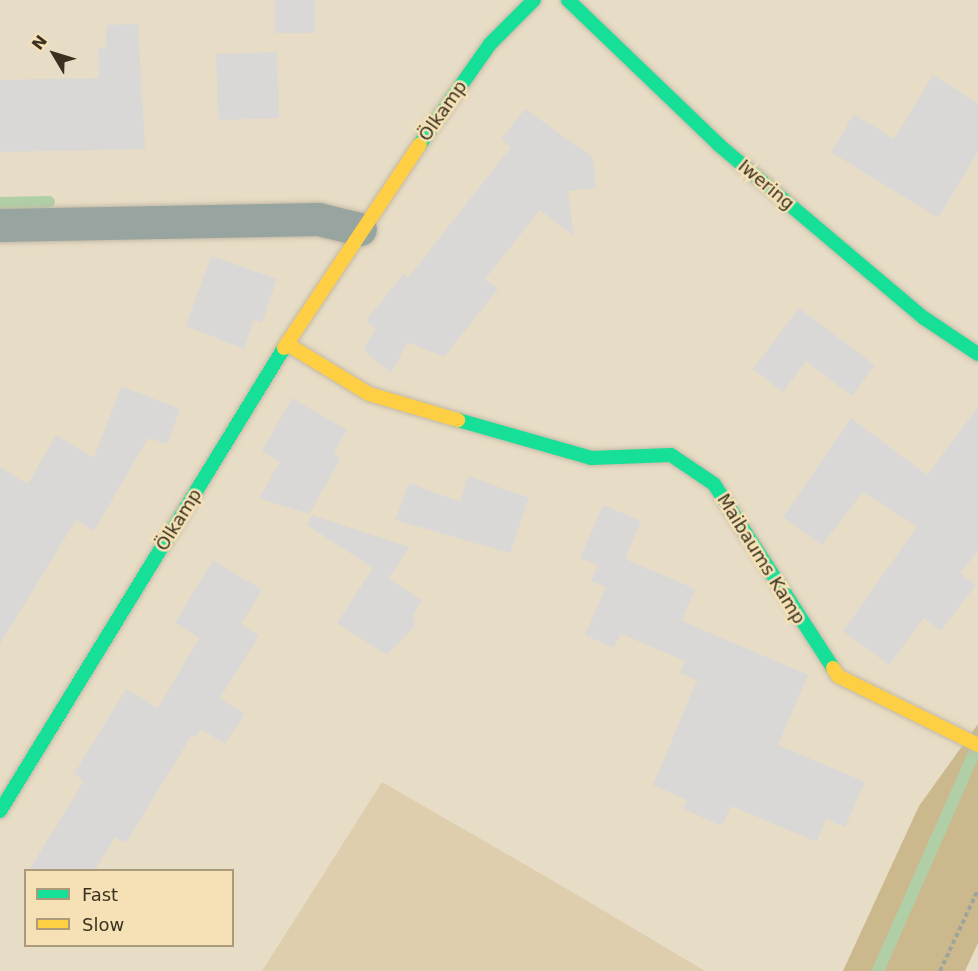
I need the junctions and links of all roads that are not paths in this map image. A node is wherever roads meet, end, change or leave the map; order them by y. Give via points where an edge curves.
1 (534, 0) edge
2 (568, 0) edge
3 (0, 225) edge
4 (360, 230) junction
5 (287, 344) junction
6 (978, 354) edge
7 (978, 745) edge
8 (0, 811) edge

1 - 4 street, Ölkamp via 490,44
2 - 6 street, Iwering via 719,145 924,318
3 - 4 street via 318,219
4 - 5 street, Ölkamp
5 - 7 street, Maibaums Kamp via 369,394 591,458 671,455 714,484 838,676
5 - 8 street, Ölkamp

